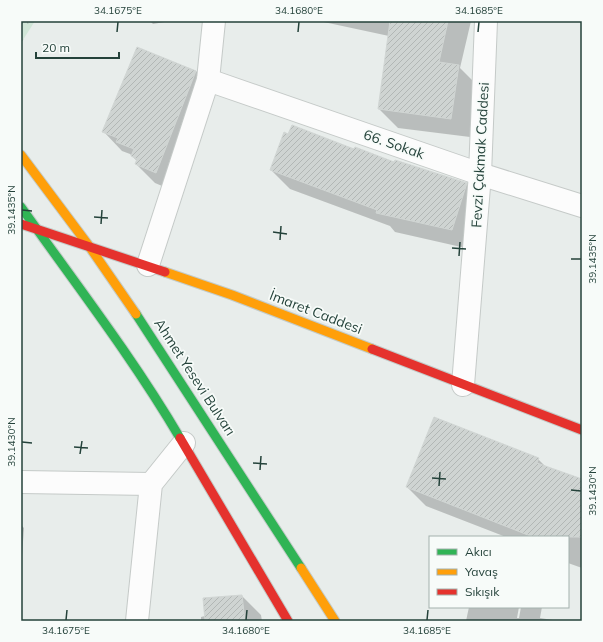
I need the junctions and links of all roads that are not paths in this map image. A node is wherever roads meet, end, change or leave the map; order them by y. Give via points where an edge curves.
1 (214, 21) edge
2 (486, 21) edge
3 (208, 80) junction
4 (21, 155) edge
5 (480, 174) junction
6 (582, 206) edge
7 (21, 207) edge
8 (21, 224) edge
9 (36, 229) junction
10 (88, 246) junction
11 (148, 265) junction
12 (463, 385) junction
13 (582, 430) edge
14 (184, 443) junction
15 (21, 482) edge
16 (152, 484) junction
17 (136, 621) edge
18 (288, 621) edge
19 (335, 621) edge

1 - 3 street
2 - 5 street, Fevzi Çakmak Caddesi
3 - 5 street, 66. Sokak
3 - 11 street
4 - 10 main road, Ahmet Yesevi Bulvarı
5 - 6 street, 66. Sokak
5 - 12 street, Fevzi Çakmak Caddesi
7 - 9 main road
8 - 9 main road, İmaret Caddesi
9 - 10 main road, İmaret Caddesi
9 - 14 main road via 98,314
10 - 11 main road, İmaret Caddesi
10 - 19 main road, Ahmet Yesevi Bulvarı via 156,342
11 - 12 main road, İmaret Caddesi
12 - 13 main road, İmaret Caddesi
14 - 16 street
14 - 18 main road
15 - 16 street
16 - 17 street

